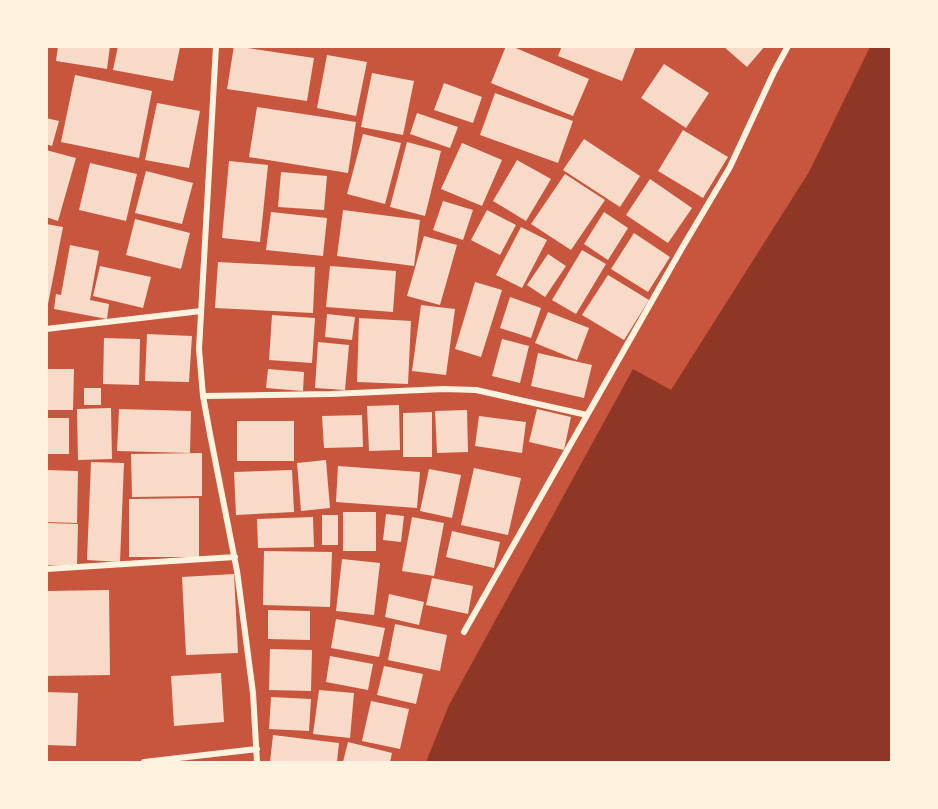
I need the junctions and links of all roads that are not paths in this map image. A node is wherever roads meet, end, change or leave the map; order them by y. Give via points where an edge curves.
1 (216, 46) edge
2 (788, 46) edge
3 (201, 310) junction
4 (46, 329) edge
5 (203, 396) junction
6 (587, 415) junction
7 (235, 557) junction
8 (46, 569) edge
9 (464, 632) dead end
10 (257, 749) junction
11 (144, 762) edge
12 (257, 762) edge

1 - 3 street
2 - 6 street via 730,167
3 - 4 street
3 - 5 street
5 - 6 street via 476,390
5 - 7 street
6 - 9 street
7 - 8 street
7 - 10 street
10 - 11 street
10 - 12 street

